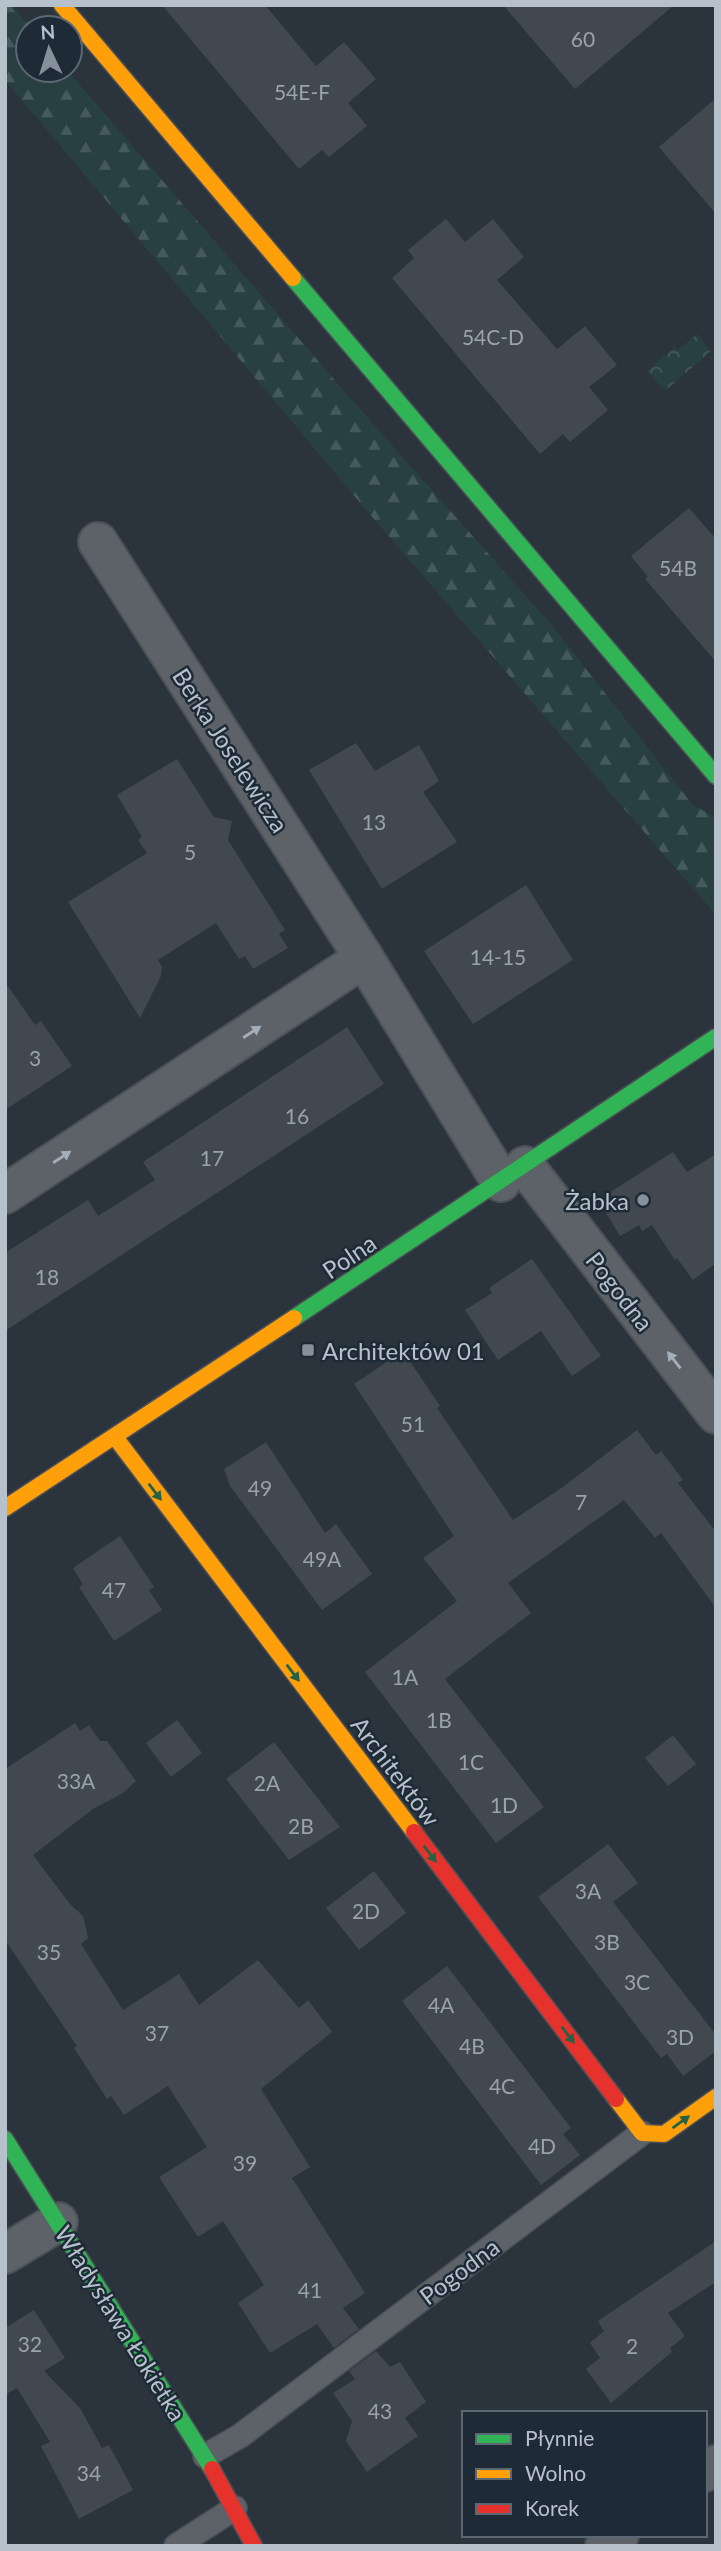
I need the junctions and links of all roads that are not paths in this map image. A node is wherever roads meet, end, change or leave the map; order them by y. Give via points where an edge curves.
1 (62, 5) edge
2 (98, 542) dead end
3 (716, 776) edge
4 (364, 958) junction
5 (716, 1037) edge
6 (513, 1174) junction
7 (5, 1194) edge
8 (716, 1414) edge
9 (115, 1437) junction
10 (5, 1508) edge
11 (716, 2097) edge
12 (642, 2133) junction
13 (5, 2139) edge
14 (58, 2222) junction
15 (5, 2254) edge
16 (205, 2456) junction
17 (235, 2508) junction
18 (176, 2546) edge
19 (254, 2546) edge

1 - 3 street
2 - 4 street, Berka Joselewicza
4 - 6 street, Berka Joselewicza
7 -> 4 street
5 - 6 street, Polna
8 -> 6 street, Pogodna
6 - 9 street, Polna
9 - 10 street, Polna
9 -> 12 street, Architektów
12 -> 11 street, Pogodna via 664,2134
12 - 16 lane, Pogodna via 240,2435
13 - 14 street, Władysława Łokietka
14 - 15 street
14 - 16 street, Władysława Łokietka
16 - 17 street, Władysława Łokietka
17 - 18 lane
17 - 19 street, Władysława Łokietka

